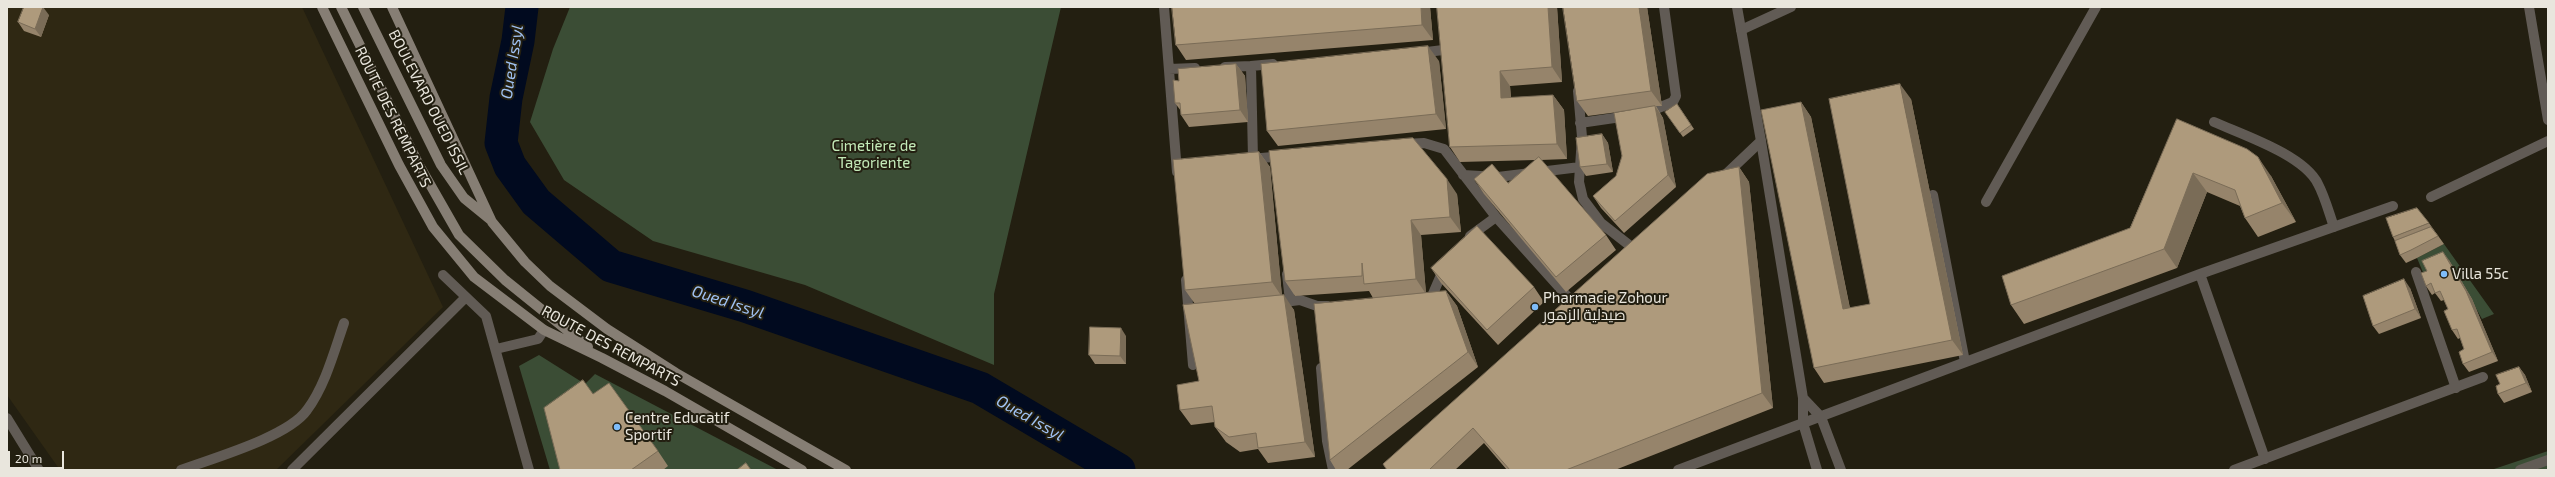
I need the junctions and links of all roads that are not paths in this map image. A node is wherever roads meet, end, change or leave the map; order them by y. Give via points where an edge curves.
1 (322, 7) edge
2 (341, 7) edge
3 (363, 7) edge
4 (392, 7) edge
5 (1164, 7) edge
6 (1664, 7) edge
7 (1737, 7) edge
8 (1791, 7) edge
9 (2096, 7) edge
10 (2529, 7) edge
11 (1741, 30) junction
12 (1443, 50) edge
13 (1405, 54) edge
14 (1282, 63) edge
15 (1251, 66) junction
16 (1169, 69) junction
17 (1577, 79) edge
18 (2548, 120) edge
19 (2214, 122) dead end
20 (1580, 123) junction
21 (1761, 140) junction
22 (2548, 140) edge
23 (1397, 145) edge
24 (1272, 156) junction
25 (1292, 156) edge
26 (1253, 159) junction
27 (1239, 160) edge
28 (1580, 167) junction
29 (1274, 172) edge
30 (1463, 175) junction
31 (1178, 180) edge
32 (1716, 183) edge
33 (1933, 195) dead end
34 (2431, 196) dead end
35 (1986, 202) dead end
36 (2393, 206) dead end
37 (1496, 217) junction
38 (492, 222) junction
39 (2334, 227) junction
40 (1649, 242) edge
41 (1462, 243) edge
42 (1449, 257) edge
43 (1285, 263) edge
44 (1185, 272) edge
45 (2416, 272) dead end
46 (2200, 274) junction
47 (443, 275) dead end
48 (466, 297) junction
49 (1290, 301) junction
50 (1267, 303) edge
51 (1338, 306) edge
52 (1418, 307) edge
53 (1566, 315) edge
54 (344, 323) dead end
55 (544, 330) junction
56 (496, 349) junction
57 (602, 358) junction
58 (1320, 361) edge
59 (1965, 362) junction
60 (1193, 365) edge
61 (2483, 377) dead end
62 (2456, 388) junction
63 (1803, 398) junction
64 (1821, 416) junction
65 (7, 418) edge
66 (1803, 423) junction
67 (2265, 459) junction
68 (2548, 460) edge
69 (39, 470) edge
70 (181, 470) edge
71 (292, 470) edge
72 (529, 470) edge
73 (802, 470) edge
74 (846, 470) edge
75 (1333, 470) edge
76 (1678, 470) edge
77 (1817, 470) edge
78 (1841, 470) edge
79 (2234, 470) edge
80 (2520, 470) edge

1 - 55 main road, ROUTE DES REMPARTS via 399,165 433,228 474,277
2 - 57 main road via 419,165 459,235 505,280
3 - 38 main road, BOULEVARD OUED ISSIL via 441,165 464,198
4 - 38 main road, ROUTE DES REMPARTS
5 - 16 street
6 - 20 street via 1676,96 1673,102 1649,112
7 - 11 street
8 - 11 street
9 - 35 street
10 - 18 street
11 - 21 street
12 - 13 street
14 - 15 street
15 - 16 street
15 - 26 street
16 - 31 street via 1180,164
17 - 20 street
19 - 39 street via 2279,152 2311,173 2318,184
20 - 28 street
21 - 32 street
21 - 63 street
22 - 34 street
23 - 30 street via 1437,145 1450,155
24 - 25 street
24 - 26 street
24 - 29 street
26 - 27 street
28 - 30 street via 1498,177
28 - 40 street via 1580,192 1589,209 1601,223 1635,255
30 - 37 street
33 - 59 street
36 - 39 street
37 - 41 street
37 - 53 street via 1579,304
38 - 74 main road, ROUTE DES REMPARTS via 525,262 586,315 676,373
39 - 46 street
42 - 52 street via 1432,298 1427,304
43 - 49 street
44 - 60 street via 1193,315
45 - 62 street
46 - 59 street
46 - 67 street
47 - 48 street
48 - 56 street via 486,316
48 - 71 street
49 - 50 street
49 - 51 street via 1300,300 1317,310
54 - 70 street via 324,376 307,410 298,420 271,435
55 - 56 street via 538,339
55 - 57 main road, ROUTE DES REMPARTS
56 - 72 street
57 - 73 main road, ROUTE DES REMPARTS
58 - 75 street via 1327,441
59 - 64 street
61 - 62 street
62 - 67 street
63 - 64 street
63 - 66 street
64 - 66 street
64 - 78 street
65 - 69 street
66 - 76 street
66 - 77 street
67 - 79 street
68 - 80 street

